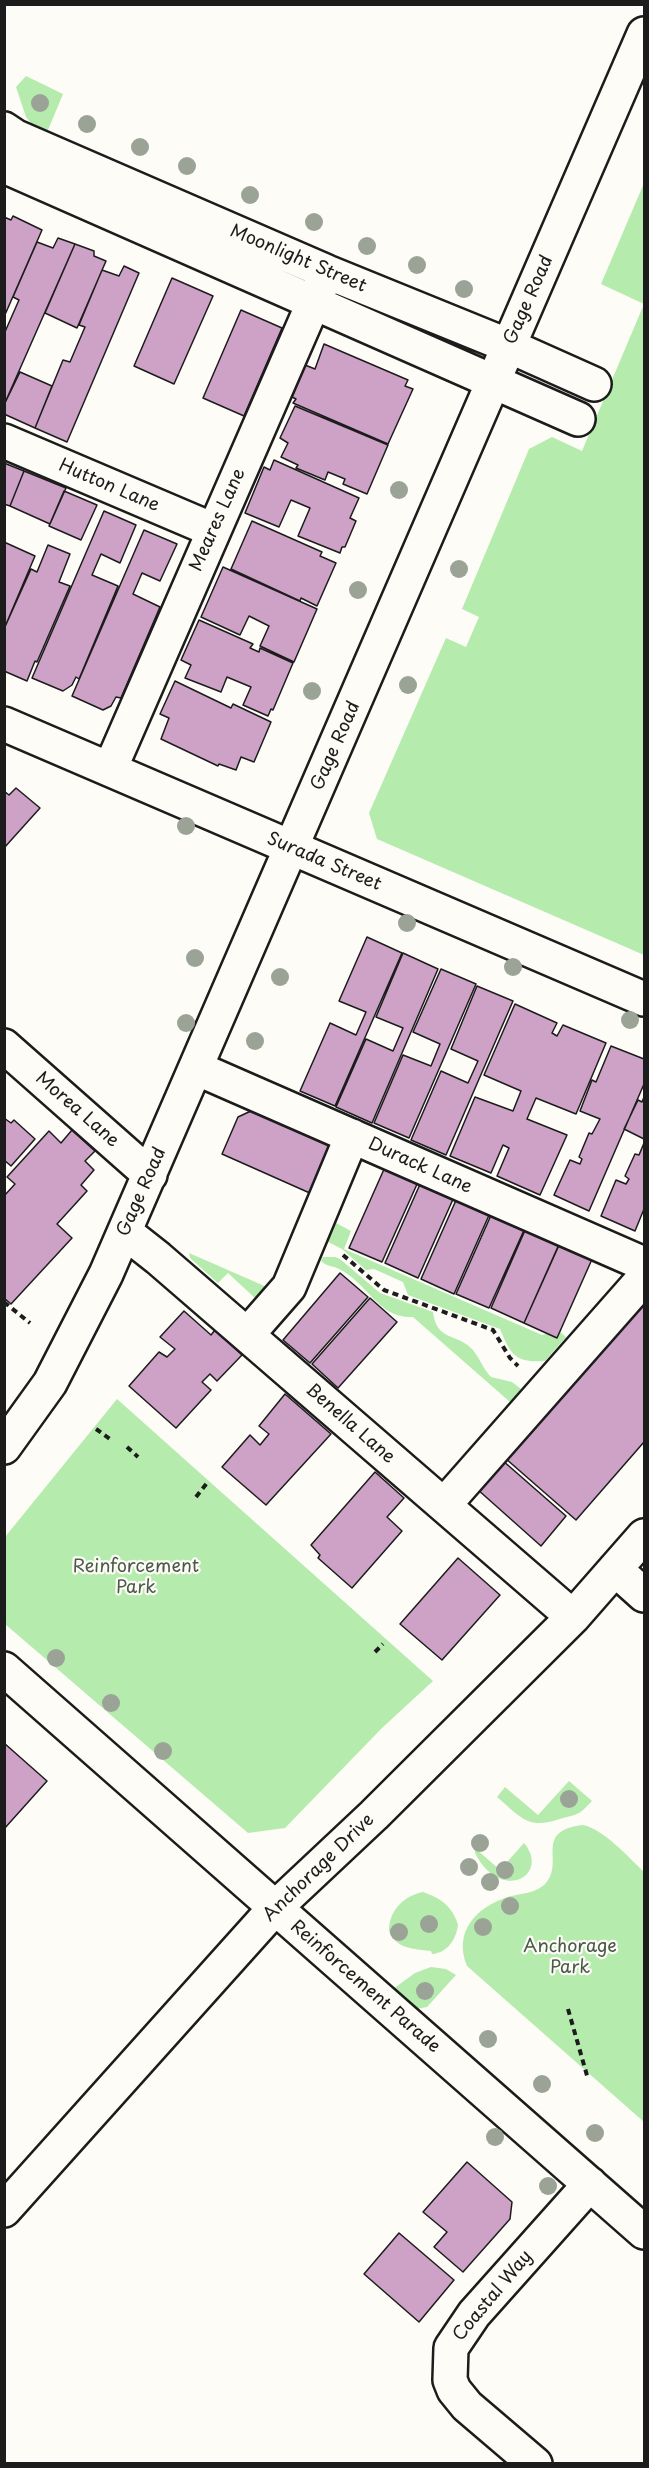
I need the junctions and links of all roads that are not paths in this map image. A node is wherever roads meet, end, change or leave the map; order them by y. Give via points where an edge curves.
1 (645, 33) edge
2 (4, 129) edge
3 (4, 166) edge
4 (321, 287) junction
5 (509, 346) junction
6 (494, 382) junction
7 (594, 384) dead end
8 (578, 419) dead end
9 (4, 441) edge
10 (213, 530) junction
11 (4, 724) edge
12 (110, 769) junction
13 (291, 847) junction
14 (645, 999) edge
15 (4, 1046) edge
16 (196, 1068) junction
17 (352, 1136) junction
18 (150, 1175) junction
19 (125, 1232) junction
20 (645, 1264) edge
21 (645, 1278) edge
22 (247, 1335) junction
23 (4, 1447) edge
24 (444, 1506) junction
25 (645, 1536) edge
26 (615, 1569) junction
27 (645, 1595) edge
28 (573, 1617) junction
29 (4, 1670) edge
30 (275, 1908) junction
31 (590, 2184) junction
32 (4, 2210) edge
33 (645, 2232) edge
34 (535, 2463) edge

1 - 5 street, Gage Road
2 - 4 street, Moonlight Street
3 - 4 street, Moonlight Street
4 - 5 street, Moonlight Street
4 - 6 street, Moonlight Street
4 - 10 street, Meares Lane
5 - 6 street, Gage Road
5 - 7 street, Moonlight Street
6 - 8 street, Moonlight Street
6 - 13 street, Gage Road
9 - 10 street, Hutton Lane
10 - 12 street, Meares Lane
11 - 12 street, Surada Street
12 - 13 street, Surada Street
13 - 14 street, Surada Street
13 - 16 street, Gage Road
15 - 18 street, Morea Lane
16 - 17 street, Durack Lane
16 - 18 street, Gage Road
17 - 20 street, Durack Lane
17 - 22 street via 290,1287
18 - 19 street, Gage Road
19 - 22 street, Benella Lane
19 - 23 street, Gage Road via 60,1366
21 - 24 street
22 - 24 street, Benella Lane
24 - 28 street, Benella Lane
25 - 26 street, Anchorage Drive
26 - 27 street
26 - 28 street, Anchorage Drive
28 - 30 street, Anchorage Drive
29 - 30 street, Reinforcement Parade
30 - 31 street, Reinforcement Parade
30 - 32 street, Anchorage Drive
31 - 33 street, Reinforcement Parade
31 - 34 street, Coastal Way via 474,2314 451,2348 450,2380 454,2391

